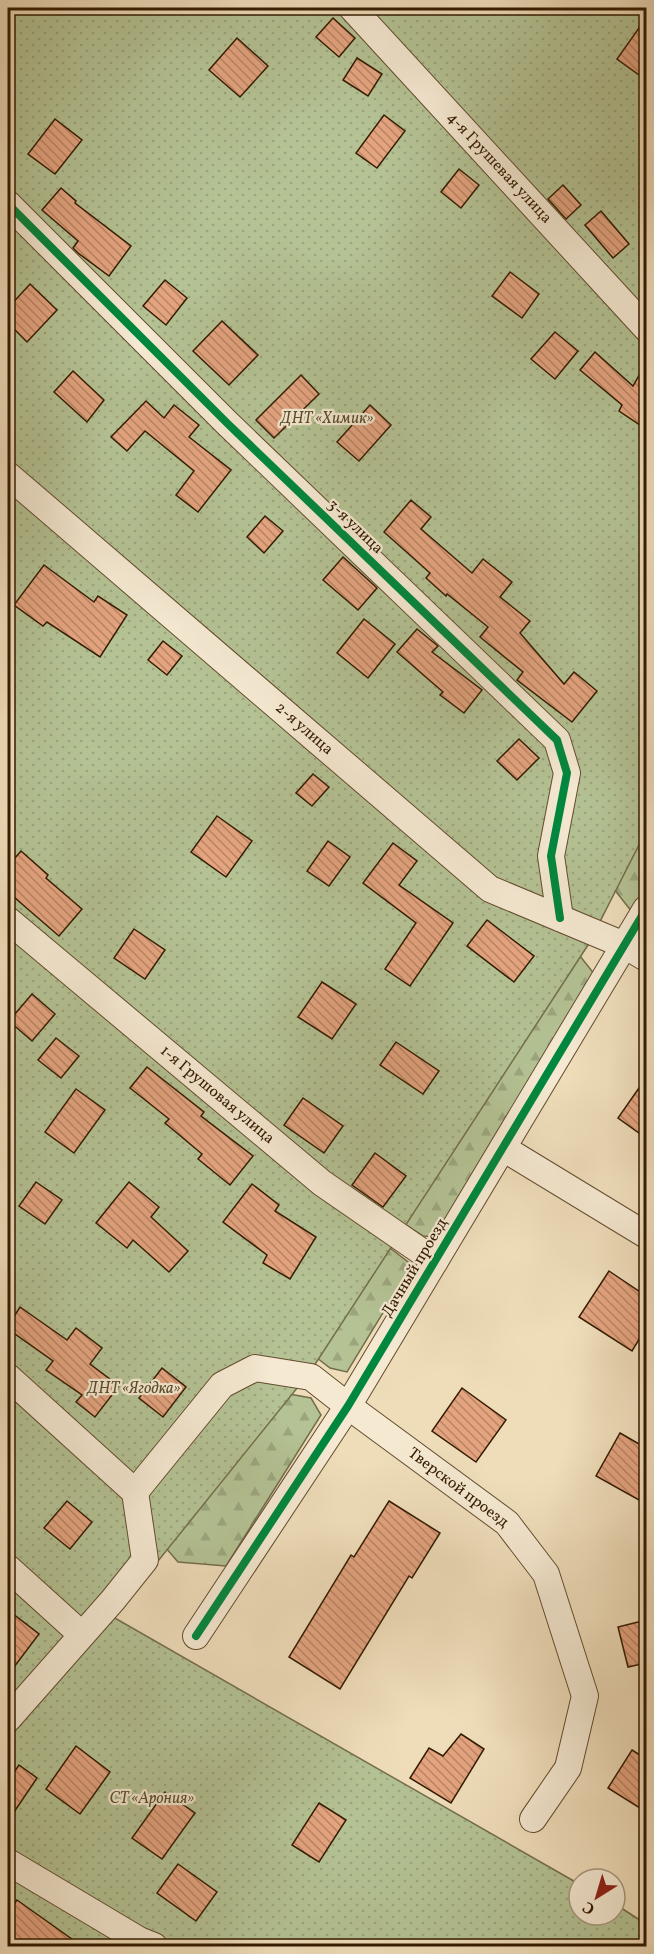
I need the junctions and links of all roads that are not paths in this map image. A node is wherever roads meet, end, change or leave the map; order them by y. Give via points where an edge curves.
1 (352, 8) edge
2 (8, 204) edge
3 (646, 328) edge
4 (8, 475) edge
5 (646, 909) edge
6 (560, 918) junction
7 (8, 920) edge
8 (624, 945) junction
9 (646, 958) edge
10 (503, 1148) junction
11 (646, 1235) edge
12 (435, 1261) junction
13 (8, 1377) edge
14 (348, 1406) junction
15 (135, 1492) junction
16 (8, 1568) edge
17 (81, 1634) junction
18 (196, 1636) dead end
19 (8, 1719) edge
20 (533, 1820) dead end
21 (8, 1862) edge
22 (154, 1947) edge

1 - 3 street, 4-я Грушевая улица
2 - 6 street, 3-я улица via 227,423 557,740 567,773 551,856
4 - 6 street, 2-я улица via 490,889
5 - 8 street, Дачный проезд
6 - 8 street, 2-я улица
7 - 12 street, 1-я Грушовая улица via 322,1183
8 - 9 street, 2-я улица
8 - 10 street, Дачный проезд
10 - 11 street
10 - 12 street, Дачный проезд
12 - 14 street, Дачный проезд
13 - 15 street
14 - 15 street via 311,1377 255,1368 222,1385
14 - 18 street, Дачный проезд
14 - 20 street, Тверской проезд via 507,1523 546,1574 585,1696 568,1768
15 - 17 street via 145,1560
16 - 17 street
17 - 19 street
21 - 22 street

